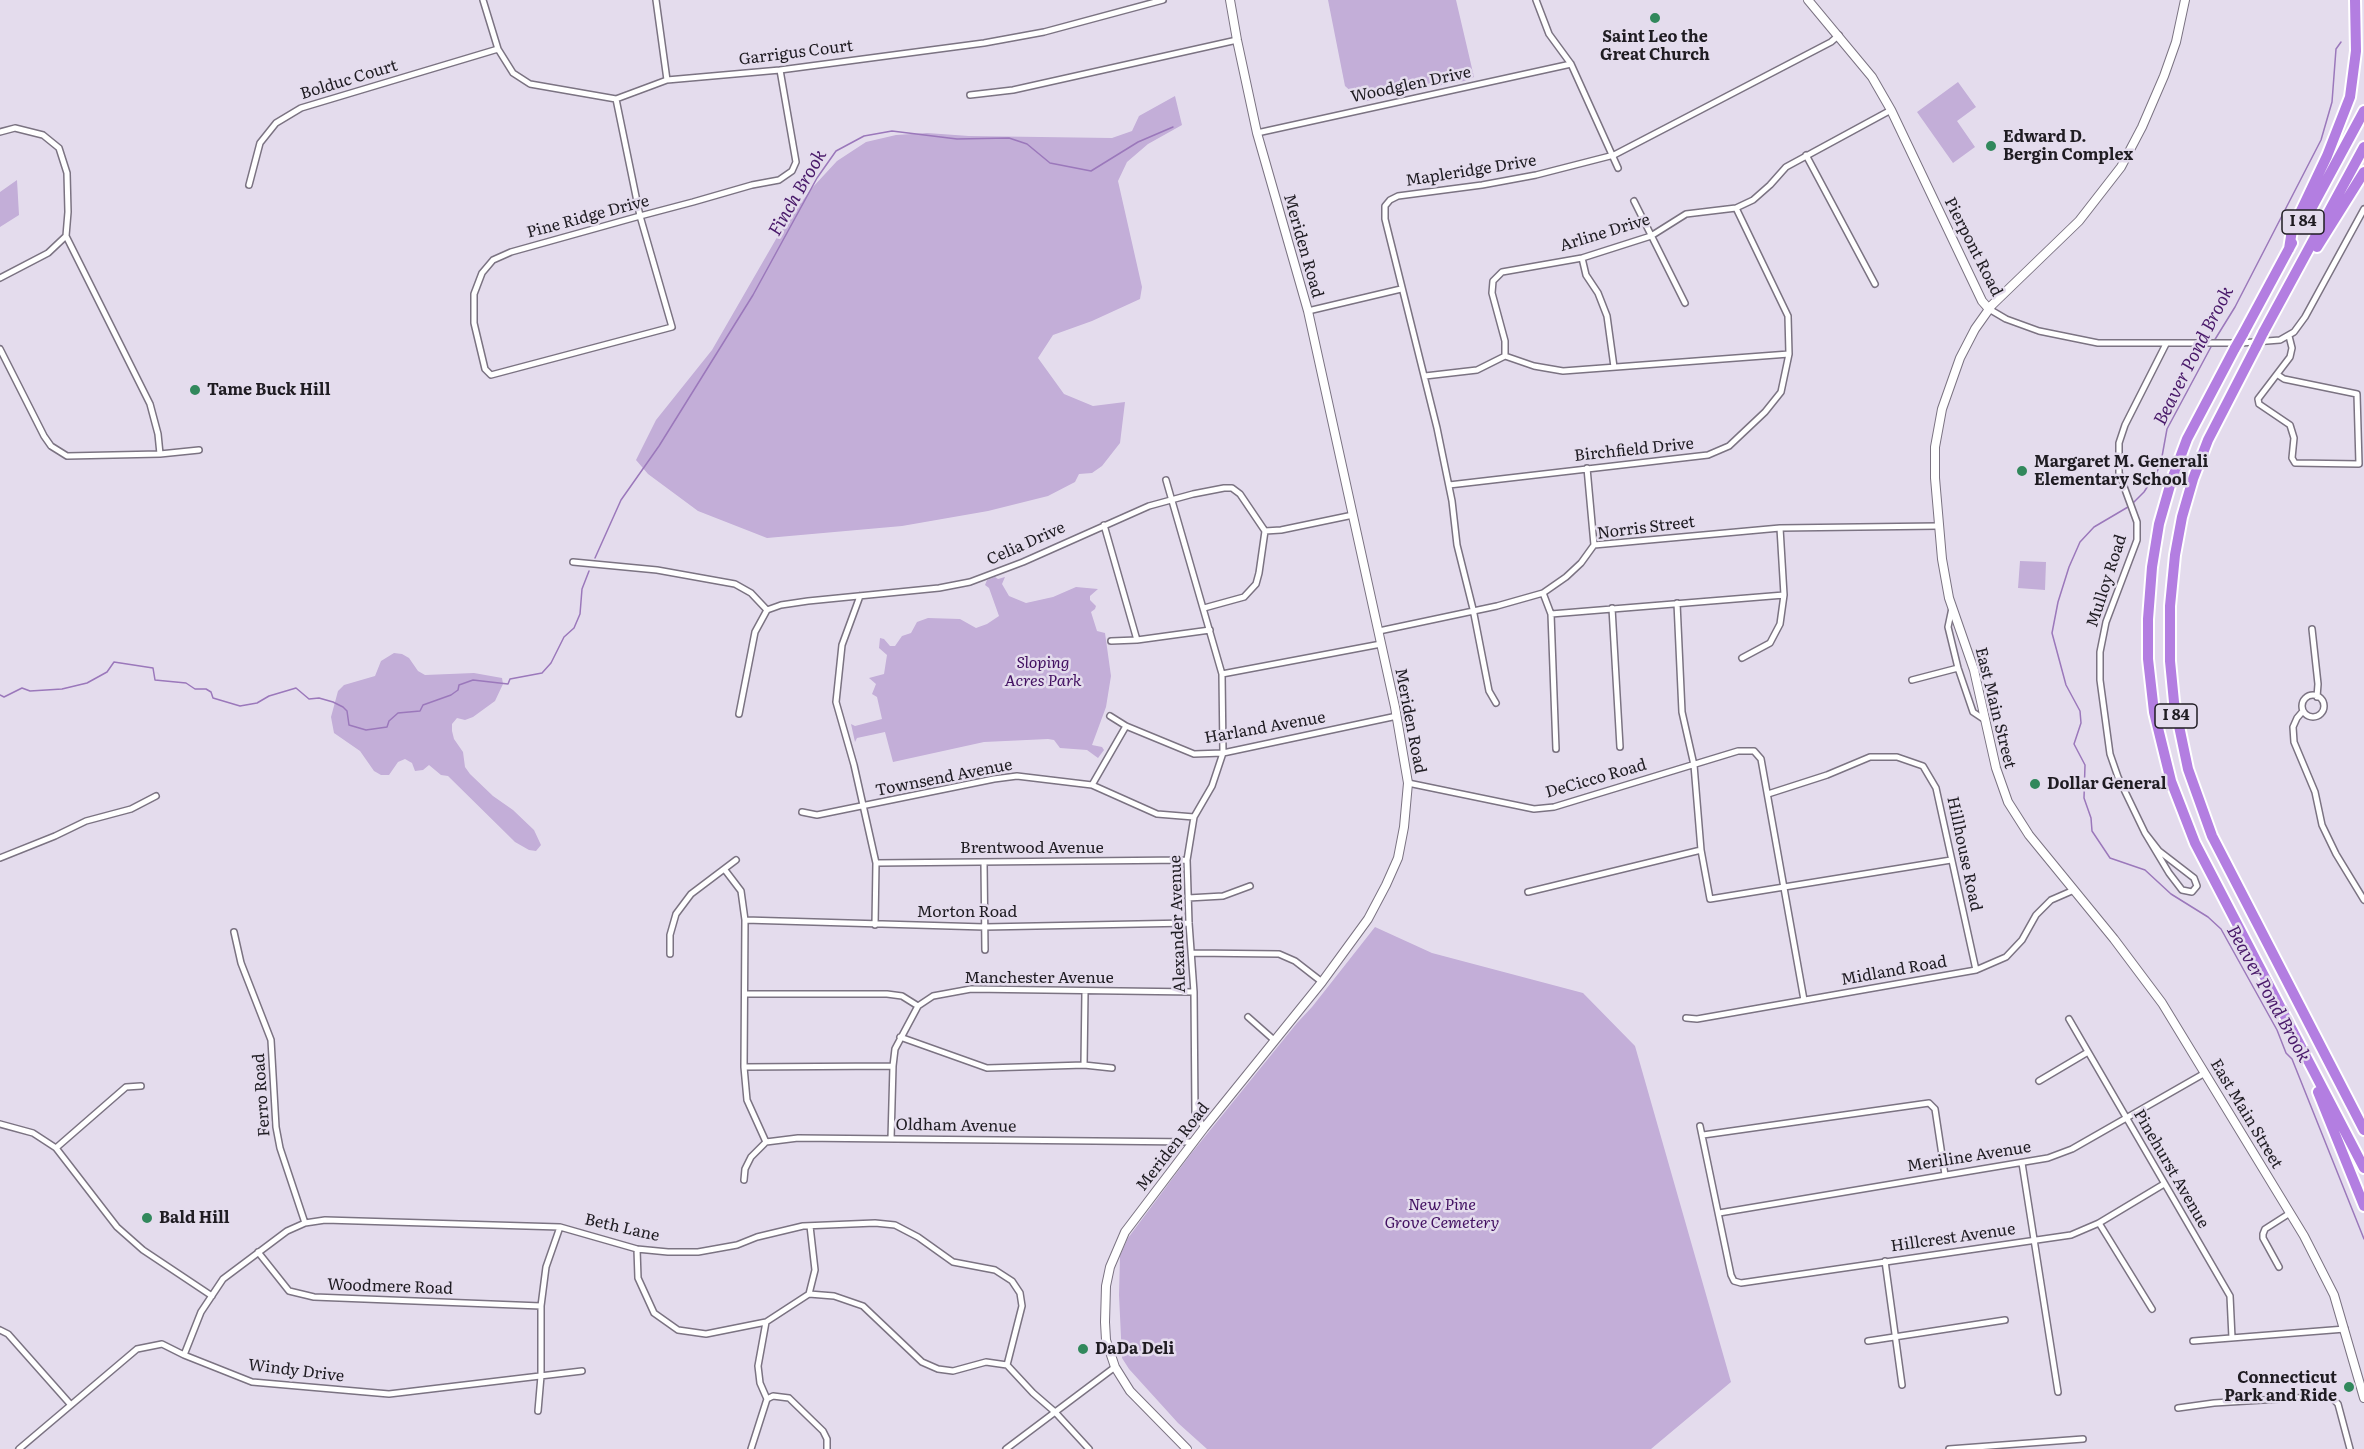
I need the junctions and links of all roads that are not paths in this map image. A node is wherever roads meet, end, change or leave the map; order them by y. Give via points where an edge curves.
1 (483, 0) edge
2 (656, 0) edge
3 (1163, 0) edge
4 (1230, 0) edge
5 (1536, 0) edge
6 (1808, 0) edge
7 (2185, 0) edge
8 (2355, 0) edge
9 (1839, 35) junction
10 (1237, 40) junction
11 (498, 49) junction
12 (1571, 64) junction
13 (780, 70) junction
14 (667, 80) junction
15 (969, 95) dead end
16 (616, 99) junction
17 (1891, 110) junction
18 (2364, 111) edge
19 (0, 132) edge
20 (1257, 133) junction
21 (2364, 147) edge
22 (1614, 155) junction
23 (1806, 155) junction
24 (1618, 168) dead end
25 (2364, 172) edge
26 (249, 185) dead end
27 (1634, 201) dead end
28 (1736, 208) junction
29 (2364, 209) edge
30 (640, 216) junction
31 (66, 236) junction
32 (1651, 236) junction
33 (2289, 249) junction
34 (2304, 257) junction
35 (1582, 258) junction
36 (0, 278) edge
37 (1875, 284) dead end
38 (1401, 289) junction
39 (1685, 303) dead end
40 (1989, 309) junction
41 (1308, 311) junction
42 (2289, 336) junction
43 (2166, 344) junction
44 (0, 349) edge
45 (1789, 354) junction
46 (1505, 356) junction
47 (1614, 367) junction
48 (2277, 375) junction
49 (1425, 376) junction
50 (199, 450) dead end
51 (160, 454) junction
52 (1587, 468) junction
53 (1166, 480) dead end
54 (1449, 485) junction
55 (1172, 500) junction
56 (1353, 515) junction
57 (1104, 525) junction
58 (1938, 526) junction
59 (1780, 528) junction
60 (1265, 531) junction
61 (1594, 544) junction
62 (573, 562) dead end
63 (1543, 593) junction
64 (1784, 595) junction
65 (860, 596) junction
66 (1677, 603) junction
67 (1204, 608) junction
68 (1612, 608) junction
69 (1952, 608) junction
70 (1473, 609) junction
71 (767, 610) junction
72 (1551, 614) junction
73 (2312, 629) dead end
74 (1210, 630) junction
75 (1379, 631) junction
76 (1137, 640) junction
77 (1111, 641) dead end
78 (1381, 644) junction
79 (1742, 658) dead end
80 (1958, 669) junction
81 (1222, 674) junction
82 (1912, 680) dead end
83 (2317, 697) junction
84 (1496, 703) dead end
85 (2303, 711) junction
86 (739, 714) dead end
87 (1110, 716) dead end
88 (1397, 716) junction
89 (1985, 720) junction
90 (1126, 726) junction
91 (1620, 747) dead end
92 (1556, 749) dead end
93 (1223, 753) junction
94 (1694, 765) junction
95 (1408, 783) junction
96 (1092, 785) junction
97 (1768, 794) junction
98 (156, 796) dead end
99 (863, 807) junction
100 (802, 812) dead end
101 (1194, 817) junction
102 (2145, 833) junction
103 (1701, 850) junction
104 (0, 858) edge
105 (1187, 860) junction
106 (1951, 860) junction
107 (736, 861) dead end
108 (876, 862) junction
109 (984, 863) junction
110 (725, 870) junction
111 (1250, 886) dead end
112 (1784, 889) junction
113 (2074, 890) junction
114 (1528, 892) dead end
115 (1188, 898) junction
116 (2364, 900) edge
117 (746, 920) junction
118 (1189, 922) junction
119 (875, 925) junction
120 (986, 927) junction
121 (234, 932) dead end
122 (985, 950) dead end
123 (1192, 952) junction
124 (670, 954) dead end
125 (1976, 970) junction
126 (1322, 982) junction
127 (1085, 992) junction
128 (1194, 992) junction
129 (745, 994) junction
130 (1804, 1000) junction
131 (918, 1006) junction
132 (1248, 1017) dead end
133 (1686, 1018) dead end
134 (2069, 1018) dead end
135 (900, 1037) junction
136 (1274, 1040) junction
137 (2088, 1052) junction
138 (1084, 1065) junction
139 (892, 1066) junction
140 (744, 1067) junction
141 (1112, 1068) dead end
142 (2332, 1068) junction
143 (2205, 1073) junction
144 (2316, 1076) junction
145 (2039, 1081) dead end
146 (141, 1086) dead end
147 (2364, 1115) edge
148 (2126, 1119) junction
149 (0, 1123) edge
150 (1700, 1126) dead end
151 (1204, 1128) junction
152 (2364, 1130) edge
153 (1703, 1135) junction
154 (891, 1139) junction
155 (766, 1142) junction
156 (1193, 1142) junction
157 (56, 1148) junction
158 (2022, 1163) junction
159 (2364, 1168) edge
160 (1945, 1174) junction
161 (744, 1180) dead end
162 (2164, 1184) junction
163 (2364, 1206) edge
164 (1719, 1213) junction
165 (2290, 1213) junction
166 (305, 1223) junction
167 (2099, 1223) junction
168 (810, 1226) junction
169 (560, 1227) junction
170 (2034, 1241) junction
171 (637, 1249) junction
172 (258, 1252) junction
173 (1885, 1261) junction
174 (2279, 1267) dead end
175 (809, 1294) junction
176 (212, 1296) junction
177 (541, 1306) junction
178 (2152, 1309) dead end
179 (2005, 1320) dead end
180 (766, 1322) junction
181 (0, 1329) edge
182 (2345, 1329) junction
183 (1894, 1336) junction
184 (2232, 1338) junction
185 (1868, 1341) dead end
186 (2193, 1341) dead end
187 (184, 1355) junction
188 (1006, 1365) junction
189 (1115, 1367) junction
190 (582, 1371) dead end
191 (541, 1376) junction
192 (1902, 1385) dead end
193 (2058, 1392) dead end
194 (2364, 1398) edge
195 (767, 1399) junction
196 (71, 1405) junction
197 (2178, 1407) dead end
198 (538, 1411) dead end
199 (1055, 1412) junction
200 (2083, 1439) dead end
201 (2066, 1440) junction
202 (1990, 1448) edge
203 (19, 1449) edge
204 (751, 1449) edge
205 (827, 1449) edge
206 (1006, 1449) edge
207 (1089, 1449) edge
208 (1188, 1449) edge
209 (1949, 1449) edge
210 (2067, 1449) edge
211 (2350, 1449) edge

1 - 11 street
2 - 14 street
3 - 13 street, Garrigus Court via 1044,32 984,43
4 - 10 main road, Meriden Road
5 - 12 street via 1550,34
6 - 9 main road, Pierpont Road
7 - 40 main road, East Main Street via 2164,76 2121,167 2085,214
8 - 33 highway via 2355,62 2348,106 2292,230
9 - 17 main road, Pierpont Road via 1872,77
9 - 22 street, Mapleridge Drive
10 - 15 street via 1013,90
10 - 20 main road, Meriden Road
11 - 16 street via 513,73 530,84
11 - 26 street, Bolduc Court via 301,108 276,123 260,143
12 - 20 street, Woodglen Drive
12 - 22 street
13 - 14 street, Garrigus Court
13 - 30 street, Pine Ridge Drive via 796,162 792,171 779,180
14 - 16 street, Garrigus Court
16 - 30 street
17 - 23 street, Arline Drive
17 - 40 main road, Pierpont Road
18 - 33 highway, I 84
19 - 31 street via 15,128 43,135 59,148 67,173
20 - 41 main road, Meriden Road
21 - 34 highway, I 84
22 - 24 street
22 - 38 street, Mapleridge Drive via 1536,175 1393,197 1385,206 1385,219
23 - 28 street, Arline Drive via 1786,167 1753,200
23 - 37 street
25 - 34 highway via 2318,245
27 - 32 street
28 - 32 street, Arline Drive via 1686,214
28 - 45 street, Birchfield Drive via 1788,316
29 - 42 street via 2305,317
30 - 30 street, Pine Ridge Drive via 510,252 493,261 474,294 474,323 485,369 491,375 672,327
31 - 36 street via 48,253
31 - 51 street via 150,404
32 - 35 street, Arline Drive
32 - 39 street
33 - 144 highway, I 84, bridge via 2187,439 2159,524 2148,619 2152,694 2162,753 2188,828
34 - 142 highway, I 84, bridge via 2208,440 2193,479 2175,555 2169,636 2172,686 2184,757 2209,830
35 - 46 street, Arline Drive via 1502,272 1493,281
35 - 47 street via 1607,316
38 - 41 street
38 - 49 street, Mapleridge Drive
40 - 43 street, Pierpont Road via 2029,328 2079,341
40 - 58 main road, East Main Street via 1960,358 1938,425 1934,463
41 - 56 main road, Meriden Road
42 - 43 street, Pierpont Road via 2274,341
42 - 48 street via 2292,353
43 - 102 street, Mulloy Road via 2119,443 2118,473 2137,522 2137,540 2106,622 2100,666 2110,754
44 - 51 street via 51,446 67,456
45 - 47 street
45 - 52 street, Birchfield Drive via 1781,392 1729,446 1707,455
46 - 47 street via 1563,371
46 - 49 street via 1477,370
48 - 48 street via 2357,394 2359,464 2295,463 2290,425 2262,407 2258,399
49 - 54 street, Mapleridge Drive
50 - 51 street
52 - 54 street, Birchfield Drive
52 - 61 street
53 - 55 street, Alexander Avenue
54 - 70 street, Mapleridge Drive via 1457,545
55 - 57 street, Celia Drive
55 - 60 street, Celia Drive via 1232,488
55 - 67 street, Alexander Avenue
56 - 60 street
56 - 75 main road, Meriden Road
57 - 65 street, Celia Drive via 970,582
57 - 76 street
58 - 59 street, Norris Street
58 - 69 main road, East Main Street
59 - 61 street, Norris Street
59 - 64 street
60 - 67 street via 1259,573 1250,592
61 - 63 street, Norris Street via 1566,578
62 - 71 street via 698,575 735,584 752,593
63 - 70 street, Norris Street
63 - 72 street
64 - 66 street
64 - 79 street via 1780,624 1770,643
65 - 71 street, Celia Drive
65 - 99 street via 842,645 836,702
66 - 68 street
66 - 94 street via 1682,712
67 - 74 street, Alexander Avenue
68 - 72 street
68 - 91 street
69 - 80 street via 1948,627
69 - 89 main road, East Main Street via 1971,661
70 - 75 street, Norris Street
70 - 84 street, Mapleridge Drive via 1489,691
71 - 86 street via 755,632
72 - 92 street
73 - 83 street
74 - 76 street
74 - 81 street, Alexander Avenue
75 - 78 main road, Meriden Road
76 - 77 street
78 - 81 street
78 - 88 main road, Meriden Road
80 - 82 street
80 - 89 street via 1973,712
81 - 93 street, Alexander Avenue
83 - 85 street via 2302,703
83 - 85 street via 2323,705 2320,714 2310,717
85 - 116 street via 2293,728 2294,742 2315,792 2322,825
87 - 90 street, Harland Avenue
88 - 93 street, Harland Avenue
88 - 95 main road, Meriden Road
89 - 113 main road, East Main Street via 1999,780 2013,812
90 - 93 street, Harland Avenue via 1194,754
90 - 96 street
93 - 101 street, Alexander Avenue via 1212,786
94 - 95 street, DeCicco Road via 1554,807 1534,809
94 - 97 street, DeCicco Road via 1738,750 1754,751 1761,759
94 - 103 street
95 - 126 main road, Meriden Road via 1404,827 1394,868 1368,919
96 - 99 street, Townsend Avenue via 1017,776
96 - 101 street, Townsend Avenue via 1157,814
97 - 106 street, Hillhouse Road via 1870,757 1897,757 1923,766 1936,788
97 - 112 street
98 - 104 street
99 - 100 street, Townsend Avenue via 817,815
99 - 108 street
101 - 105 street, Alexander Avenue
102 - 102 street, Mulloy Road via 2178,886 2192,892 2197,886 2194,878 2159,851
103 - 112 street via 1710,899
103 - 114 street
105 - 109 street, Brentwood Avenue
105 - 115 street, Alexander Avenue
106 - 112 street
106 - 125 street, Hillhouse Road
107 - 110 street
108 - 109 street, Brentwood Avenue
108 - 119 street
109 - 120 street
110 - 117 street via 741,891
110 - 124 street via 691,894 676,914
111 - 115 street via 1223,896
112 - 130 street
113 - 125 street, Midland Road via 2051,900 2038,912 2022,940 2006,957
113 - 143 main road, East Main Street via 2156,994
115 - 118 street, Alexander Avenue
117 - 119 street, Morton Road
117 - 129 street
118 - 120 street, Morton Road
118 - 123 street, Alexander Avenue
119 - 120 street, Morton Road
120 - 122 street
121 - 166 street, Ferro Road via 241,963 271,1040 278,1137
123 - 126 street via 1279,954
123 - 128 street, Alexander Avenue
125 - 130 street, Midland Road
126 - 136 main road, Meriden Road
127 - 128 street, Manchester Avenue
127 - 131 street, Manchester Avenue via 971,989 933,996
127 - 138 street
128 - 151 street, Alexander Avenue via 1195,1112
129 - 131 street via 887,993 902,996
129 - 140 street
130 - 133 street, Midland Road
131 - 135 street
132 - 136 street
134 - 137 street, Pinehurst Avenue
135 - 138 street via 987,1068
135 - 139 street
136 - 151 main road, Meriden Road
137 - 145 street
137 - 148 street, Pinehurst Avenue
138 - 141 street
139 - 140 street
139 - 154 street
140 - 155 street via 747,1100
142 - 147 highway via 2344,1079
142 - 152 highway, I 84
143 - 148 street, Meriline Avenue
143 - 165 main road, East Main Street
144 - 159 highway, I 84
144 - 163 highway via 2319,1094
146 - 157 street via 126,1088
148 - 158 street, Meriline Avenue via 2072,1149
148 - 162 street, Pinehurst Avenue
149 - 157 street via 33,1133
150 - 153 street
151 - 156 main road, Meriden Road
153 - 160 street via 1929,1103 1935,1109
153 - 164 street
154 - 155 street, Oldham Avenue via 798,1138
154 - 156 street, Oldham Avenue
155 - 161 street via 751,1157
156 - 189 main road, Meriden Road via 1125,1232 1110,1267 1106,1340
157 - 176 street via 117,1227 143,1250
158 - 160 street, Meriline Avenue
158 - 170 street
160 - 164 street, Meriline Avenue
162 - 167 street, Hillcrest Avenue
162 - 184 street, Pinehurst Avenue via 2230,1296
164 - 173 street, Hillcrest Avenue via 1734,1281
165 - 174 street via 2265,1229 2264,1238
165 - 182 main road, East Main Street via 2326,1276
166 - 169 street, Beth Lane via 326,1220
166 - 172 street, Beth Lane
167 - 170 street, Hillcrest Avenue via 2071,1235
167 - 178 street
168 - 171 street, Beth Lane via 698,1252
168 - 175 street via 815,1270
168 - 188 street, Beth Lane via 895,1226 952,1262 995,1270 1008,1277 1022,1301
169 - 171 street, Beth Lane
169 - 177 street via 546,1267
170 - 173 street, Hillcrest Avenue
170 - 193 street
171 - 180 street via 638,1278 654,1313 678,1330 706,1334
172 - 176 street, Beth Lane via 223,1279
172 - 177 street, Woodmere Road via 289,1291 314,1297
173 - 183 street
175 - 180 street
175 - 188 street via 834,1296 864,1306 922,1362 938,1369 953,1371 986,1362
176 - 187 street, Beth Lane via 201,1312
177 - 191 street
179 - 183 street
180 - 195 street via 758,1366
181 - 196 street
182 - 184 street
182 - 194 main road, East Main Street
183 - 185 street
183 - 192 street
184 - 186 street
187 - 191 street, Windy Drive via 252,1382 389,1394
187 - 196 street, Windy Drive via 162,1344 137,1349
188 - 199 street
189 - 199 street
189 - 208 main road, Meriden Road via 1130,1391
190 - 191 street, Windy Drive
191 - 198 street
195 - 204 street
195 - 205 street via 789,1398 823,1431
196 - 203 street, Windy Drive
197 - 211 street via 2331,1397 2338,1404
199 - 206 street
199 - 207 street
200 - 201 street
201 - 202 street
201 - 210 street
202 - 209 street

